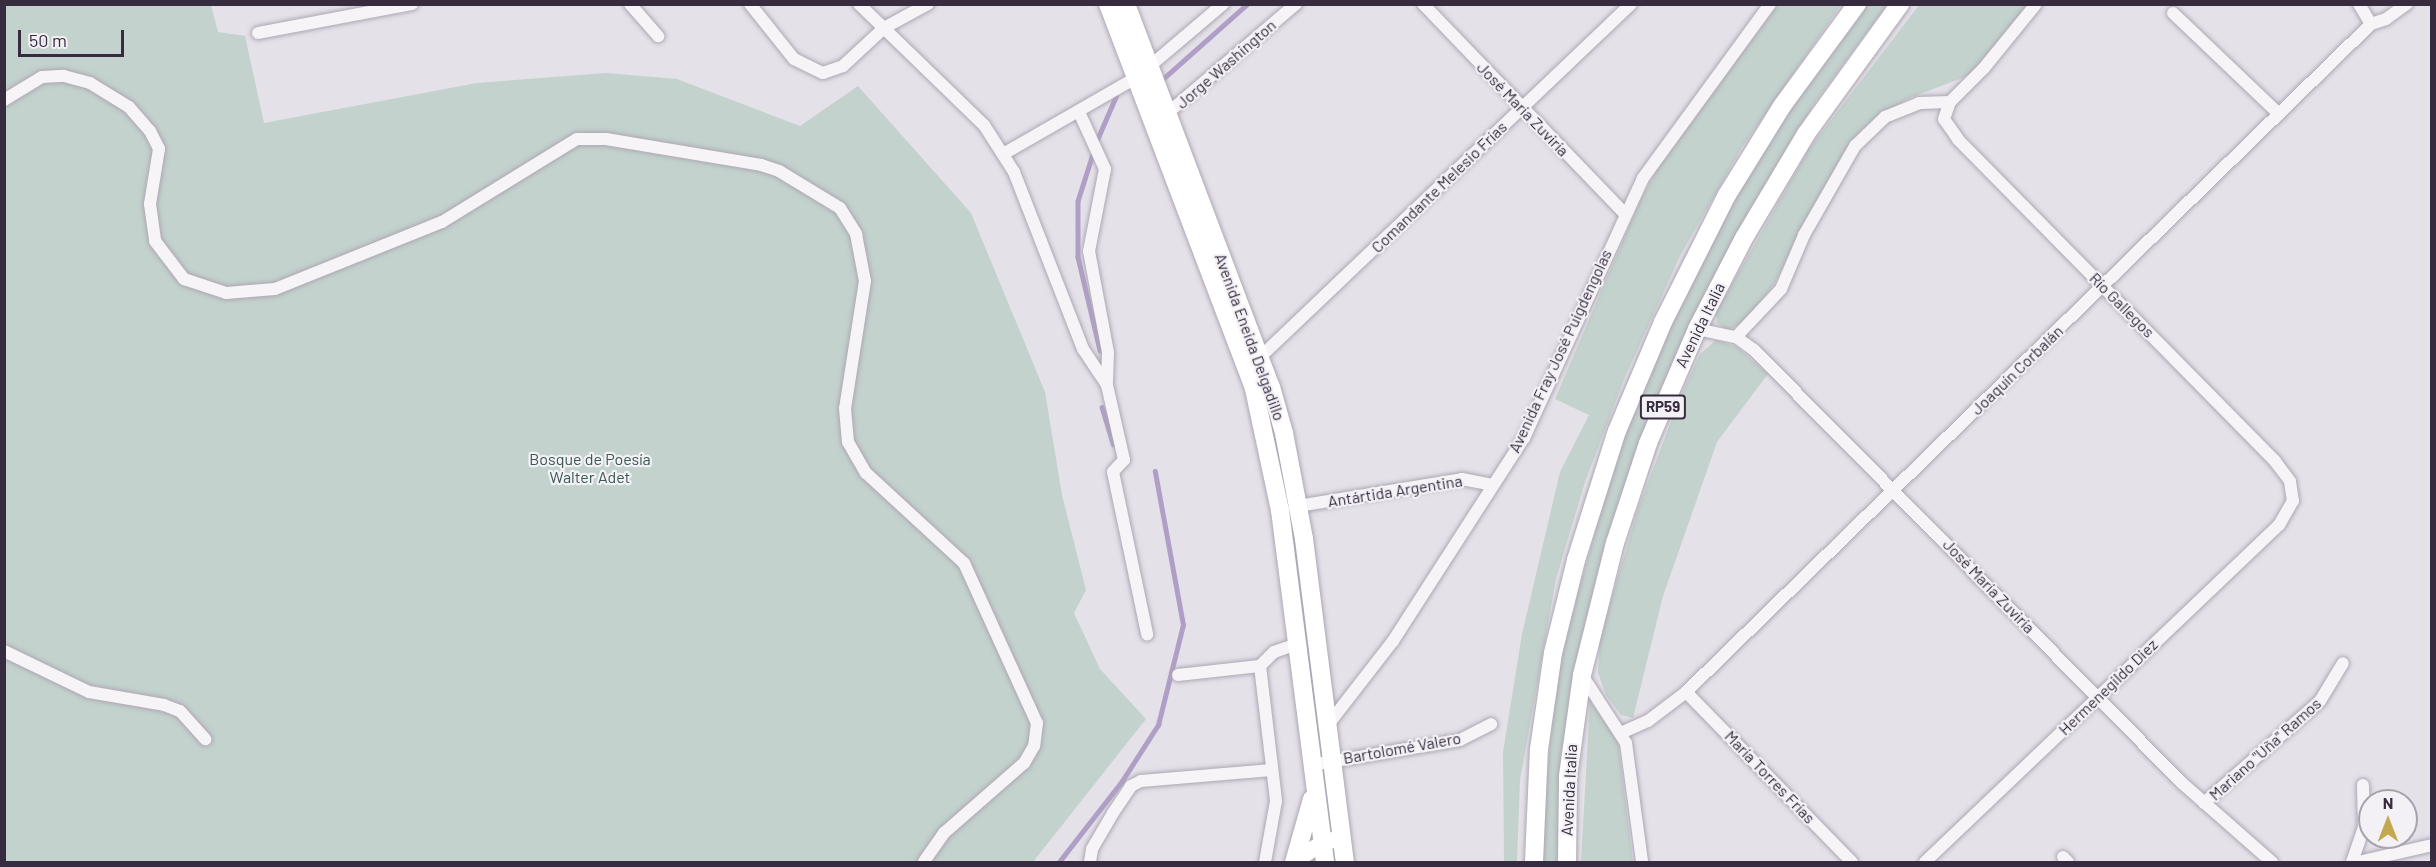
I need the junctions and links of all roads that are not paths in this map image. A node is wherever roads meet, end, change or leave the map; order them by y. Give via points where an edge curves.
1 (412, 4) edge
2 (630, 4) edge
3 (750, 4) edge
4 (859, 4) edge
5 (928, 4) edge
6 (1108, 4) edge
7 (1126, 4) edge
8 (1223, 4) edge
9 (1296, 4) edge
10 (1423, 4) edge
11 (1631, 4) edge
12 (1770, 4) edge
13 (1857, 4) edge
14 (1900, 4) edge
15 (2036, 4) edge
16 (2359, 4) edge
17 (2407, 4) edge
18 (2173, 13) dead end
19 (2371, 24) junction
20 (884, 28) junction
21 (258, 33) dead end
22 (658, 36) dead end
23 (1143, 71) junction
24 (4, 100) edge
25 (1950, 102) junction
26 (1522, 108) junction
27 (1079, 112) junction
28 (2279, 114) junction
29 (1161, 118) junction
30 (1005, 153) junction
31 (1624, 213) junction
32 (2103, 286) junction
33 (1697, 329) junction
34 (1736, 337) junction
35 (1253, 363) junction
36 (1107, 385) junction
37 (1492, 484) junction
38 (1895, 489) junction
39 (1298, 506) junction
40 (2290, 512) joint
41 (1147, 634) dead end
42 (1297, 644) junction
43 (4, 651) edge
44 (2343, 663) dead end
45 (1260, 666) junction
46 (1178, 675) dead end
47 (1582, 675) junction
48 (1686, 692) junction
49 (2096, 698) junction
50 (1491, 724) dead end
51 (1327, 726) junction
52 (1623, 732) junction
53 (205, 739) dead end
54 (1331, 761) junction
55 (1311, 765) junction
56 (1272, 770) junction
57 (2363, 786) dead end
58 (1314, 788) junction
59 (2204, 803) junction
60 (2432, 845) edge
61 (1343, 851) edge
62 (1323, 857) edge
63 (1294, 861) edge
64 (924, 862) edge
65 (1090, 862) edge
66 (1265, 862) edge
67 (1534, 862) edge
68 (1567, 862) edge
69 (1642, 862) edge
70 (1852, 862) edge
71 (1925, 862) edge
72 (2272, 862) edge
73 (2352, 862) edge
74 (2358, 862) edge

1 - 21 street
2 - 22 street
3 - 20 street via 794,59 813,71 833,71
4 - 20 street
5 - 20 street
6 - 23 main road, Avenida Eneida Delgadillo
7 - 23 main road, Avenida Eneida Delgadillo
8 - 23 street
9 - 29 street, Jorge Washington
10 - 26 street, José María Zuviría
11 - 26 street, Comandante Melesio Frías
12 - 31 street, Avenida Fray José Puigdengolas via 1656,158
13 - 67 main road, Avenida Italia / RP59 via 1782,106 1727,195 1663,322 1617,431 1576,560 1553,653 1539,749
14 - 33 main road, Avenida Italia / RP59 via 1806,134 1744,238
15 - 25 street via 1984,68
16 - 19 street
17 - 19 street, Joaquín Corbalán
18 - 28 street
19 - 28 street, Joaquín Corbalán
20 - 30 street via 984,125
23 - 27 street
23 - 29 main road, Avenida Eneida Delgadillo
24 - 64 street via 42,77 64,76 90,83 129,107 150,131 159,149 150,204 155,241 184,279 226,293 275,289 442,222 577,139 606,139 761,165 779,171 840,208 856,234 865,281 845,408 848,442 866,473 964,563 1037,723 1034,746 1024,763 944,833
25 - 32 street, Río Gallegos via 1944,119 1958,139
25 - 34 street via 1919,103 1885,117 1863,138 1804,235 1781,289
26 - 31 street, José María Zuviría
26 - 35 street, Comandante Melesio Frías
27 - 30 street
27 - 36 street via 1105,169 1089,250 1108,352
28 - 32 street, Joaquín Corbalán
29 - 35 main road, Avenida Eneida Delgadillo
30 - 36 street via 1083,349
31 - 37 street, Avenida Fray José Puigdengolas via 1524,438
32 - 38 street, Joaquín Corbalán
32 - 40 street, Río Gallegos via 2284,471 2293,491
33 - 34 street
33 - 47 main road, Avenida Italia / RP59 via 1630,494
34 - 38 street, José María Zuviría
35 - 39 main road, Avenida Eneida Delgadillo via 1284,433
35 - 42 main road, Avenida Eneida Delgadillo via 1272,460
36 - 41 street via 1124,460 1113,472
37 - 39 street, Antártida Argentina via 1462,479
37 - 51 street, Avenida Fray José Puigdengolas via 1393,641
38 - 48 street, Joaquín Corbalán
38 - 49 street, José María Zuviría
39 - 51 main road, Avenida Eneida Delgadillo
40 - 49 street, Hermenegildo Diez
42 - 45 street via 1274,652
42 - 55 main road, Avenida Eneida Delgadillo
43 - 53 street via 101,696 180,711
44 - 59 street, Mariano "Uña" Ramos via 2320,701
45 - 46 street
45 - 56 street
47 - 52 street
47 - 68 main road, Avenida Italia / RP59 via 1568,776
48 - 52 street, Joaquín Corbalán via 1648,721
48 - 70 street, María Torres Frías
49 - 59 street, José María Zuviría
49 - 71 street, Hermenegildo Diez
50 - 54 street, Bartolomé Valero via 1460,740
51 - 54 main road, Avenida Eneida Delgadillo
52 - 69 street
54 - 55 street, Bartolomé Valero
54 - 61 main road, Avenida Eneida Delgadillo
55 - 58 main road, Avenida Eneida Delgadillo
56 - 65 street via 1141,781 1131,786 1092,849
56 - 66 street via 1276,815
57 - 73 street via 2364,827
58 - 62 main road, Avenida Eneida Delgadillo
58 - 63 main road
59 - 72 street, José María Zuviría
60 - 74 street
61 - 62 main road
62 - 63 main road

